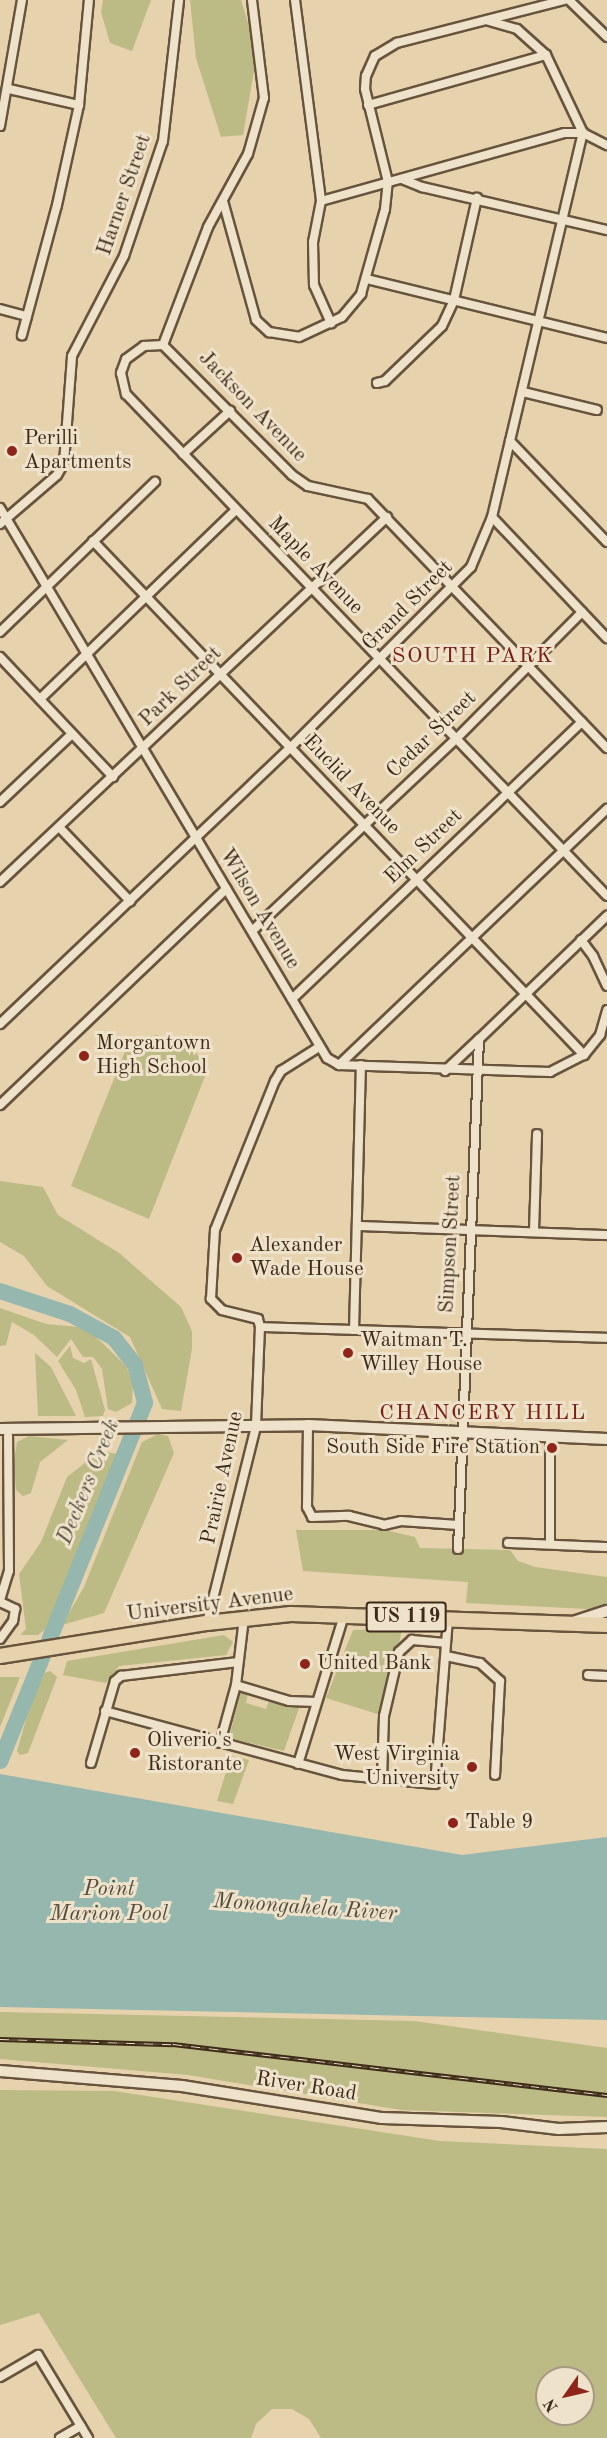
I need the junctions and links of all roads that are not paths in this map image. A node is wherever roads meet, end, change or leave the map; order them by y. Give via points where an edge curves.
1 (22, 0) edge
2 (89, 0) edge
3 (179, 0) edge
4 (252, 0) edge
5 (295, 0) edge
6 (567, 0) edge
7 (487, 20) junction
8 (607, 37) edge
9 (546, 55) junction
10 (9, 89) junction
11 (79, 105) junction
12 (368, 105) junction
13 (0, 126) edge
14 (583, 133) junction
15 (607, 145) edge
16 (402, 179) junction
17 (388, 182) junction
18 (477, 198) junction
19 (223, 201) junction
20 (321, 201) junction
21 (563, 218) junction
22 (607, 230) edge
23 (367, 279) junction
24 (454, 300) junction
25 (0, 309) edge
26 (27, 316) junction
27 (539, 322) junction
28 (331, 323) junction
29 (22, 335) dead end
30 (607, 338) edge
31 (163, 345) junction
32 (377, 383) dead end
33 (523, 392) junction
34 (597, 410) dead end
35 (230, 411) junction
36 (510, 441) junction
37 (183, 454) junction
38 (155, 482) dead end
39 (0, 508) edge
40 (236, 510) junction
41 (492, 516) junction
42 (387, 517) junction
43 (3, 521) edge
44 (93, 541) junction
45 (607, 542) edge
46 (46, 586) junction
47 (312, 588) junction
48 (454, 588) junction
49 (146, 596) junction
50 (582, 612) junction
51 (0, 632) edge
52 (607, 638) edge
53 (86, 655) junction
54 (0, 657) edge
55 (379, 660) junction
56 (529, 666) junction
57 (221, 673) junction
58 (40, 699) junction
59 (582, 722) junction
60 (72, 734) junction
61 (456, 739) junction
62 (290, 748) junction
63 (607, 748) edge
64 (142, 749) junction
65 (113, 777) junction
66 (507, 793) junction
67 (0, 802) edge
68 (607, 809) edge
69 (364, 825) junction
70 (59, 827) junction
71 (195, 837) junction
72 (562, 851) junction
73 (417, 878) junction
74 (0, 882) edge
75 (226, 889) junction
76 (607, 896) edge
77 (130, 901) junction
78 (607, 916) edge
79 (252, 931) junction
80 (472, 936) junction
81 (580, 940) junction
82 (607, 986) edge
83 (527, 993) junction
84 (292, 999) junction
85 (607, 1011) edge
86 (0, 1024) edge
87 (479, 1039) junction
88 (319, 1047) junction
89 (584, 1055) junction
90 (339, 1065) junction
91 (361, 1065) junction
92 (445, 1071) junction
93 (477, 1072) junction
94 (0, 1105) edge
95 (537, 1134) dead end
96 (357, 1226) junction
97 (470, 1230) junction
98 (534, 1231) junction
99 (607, 1235) edge
100 (260, 1327) junction
101 (354, 1330) junction
102 (465, 1332) junction
103 (607, 1338) edge
104 (308, 1425) junction
105 (256, 1426) junction
106 (4, 1432) edge
107 (461, 1433) junction
108 (550, 1437) junction
109 (607, 1439) edge
110 (458, 1525) junction
111 (508, 1543) dead end
112 (550, 1544) junction
113 (607, 1547) edge
114 (458, 1549) dead end
115 (0, 1601) edge
116 (607, 1611) edge
117 (344, 1615) junction
118 (244, 1618) junction
119 (448, 1620) junction
120 (207, 1623) junction
121 (569, 1623) junction
122 (607, 1625) edge
123 (0, 1639) edge
124 (445, 1643) junction
125 (0, 1656) edge
126 (446, 1656) junction
127 (238, 1662) junction
128 (588, 1675) dead end
129 (607, 1676) edge
130 (236, 1685) junction
131 (316, 1702) junction
132 (105, 1711) junction
133 (219, 1743) junction
134 (91, 1762) dead end
135 (298, 1764) junction
136 (495, 1775) dead end
137 (382, 1779) junction
138 (0, 2071) edge
139 (607, 2127) edge
140 (0, 2377) edge
141 (81, 2426) junction
142 (60, 2438) edge
143 (88, 2438) edge

1 - 10 street
2 - 11 street
3 - 43 street, Harner Street via 163,141 124,256 72,356 64,463 57,475
4 - 19 street via 264,98 248,154
5 - 20 street
6 - 7 street
6 - 8 street
7 - 9 street via 518,29
7 - 12 street via 384,48 375,56 366,76
9 - 12 street
9 - 14 street
10 - 11 street
10 - 13 street
11 - 26 street
12 - 17 street
14 - 15 street
14 - 16 street via 566,133
14 - 21 street, Grand Street
16 - 17 street
16 - 18 street
17 - 20 street
17 - 23 street
18 - 21 street
18 - 24 street
19 - 28 street via 256,320 268,332 299,337
19 - 31 street via 208,227
20 - 28 street via 311,263 314,285
21 - 22 street
21 - 27 street, Grand Street
23 - 24 street
23 - 28 street via 352,309
24 - 27 street
24 - 32 street via 442,326 385,381
25 - 26 street
26 - 29 street
27 - 30 street
27 - 33 street, Grand Street
31 - 35 street, Jackson Avenue
31 - 37 street, Maple Avenue via 144,346 126,359 122,385
33 - 34 street
33 - 36 street, Grand Street
35 - 37 street
35 - 42 street, Jackson Avenue via 292,475 308,486 368,499
36 - 41 street, Grand Street
36 - 45 street
37 - 40 street, Maple Avenue
38 - 44 street
39 - 43 street, Wilson Avenue
40 - 47 street, Maple Avenue
40 - 49 street
41 - 48 street, Grand Street via 481,549
41 - 50 street
42 - 47 street, Park Street
42 - 48 street, Jackson Avenue
43 - 46 street, Wilson Avenue
44 - 46 street
44 - 49 street, Euclid Avenue
46 - 51 street
46 - 53 street, Wilson Avenue
47 - 55 street, Maple Avenue
47 - 57 street, Park Street
48 - 55 street, Grand Street
48 - 56 street, Jackson Avenue
49 - 53 street
49 - 57 street, Euclid Avenue
50 - 52 street
50 - 56 street, Cedar Street
53 - 58 street
53 - 64 street, Wilson Avenue
54 - 58 street
55 - 61 street, Maple Avenue
55 - 62 street, Grand Street
56 - 59 street, Jackson Avenue
56 - 61 street, Cedar Street
57 - 62 street, Euclid Avenue
57 - 64 street, Park Street
58 - 60 street
59 - 63 street, Jackson Avenue
59 - 66 street, Elm Street
60 - 65 street
60 - 67 street
61 - 66 street, Maple Avenue
61 - 69 street, Cedar Street
62 - 69 street, Euclid Avenue
62 - 71 street, Grand Street
64 - 65 street, Park Street
64 - 71 street, Wilson Avenue
65 - 70 street, Park Street
66 - 72 street, Maple Avenue
66 - 73 street, Elm Street
68 - 72 street
69 - 73 street, Euclid Avenue
69 - 79 street, Cedar Street
70 - 74 street, Park Street
70 - 77 street
71 - 75 street, Wilson Avenue
71 - 77 street, Grand Street
72 - 76 street, Maple Avenue
72 - 80 street
73 - 80 street, Euclid Avenue
73 - 84 street, Elm Street
75 - 79 street, Wilson Avenue
75 - 94 street
77 - 86 street, Grand Street
78 - 81 street
79 - 84 street, Wilson Avenue
80 - 83 street, Euclid Avenue
80 - 90 street
81 - 82 street via 593,956
81 - 83 street
83 - 87 street
83 - 89 street, Euclid Avenue
84 - 88 street, Wilson Avenue
85 - 89 street via 600,1035
87 - 92 street
87 - 93 street, Simpson Street
88 - 90 street, Wilson Avenue via 327,1059
88 - 100 street via 286,1067 275,1081 214,1230 211,1299 222,1310 258,1319
89 - 93 street via 550,1072
90 - 91 street
91 - 92 street
91 - 96 street
92 - 93 street
93 - 97 street, Simpson Street
95 - 98 street
96 - 97 street
96 - 101 street
97 - 98 street
97 - 102 street, Simpson Street
98 - 99 street
100 - 101 street
100 - 105 street, Prairie Avenue
101 - 102 street
102 - 103 street
102 - 107 street, Simpson Street
104 - 105 street
104 - 107 street
104 - 110 street via 312,1517 366,1519 384,1524 401,1521
105 - 106 street
105 - 120 street, Prairie Avenue
106 - 115 street via 9,1571
107 - 108 street
107 - 110 street, Simpson Street
108 - 109 street
108 - 112 street
110 - 114 street, Simpson Street
111 - 112 street
112 - 113 street
115 - 123 street via 15,1609 13,1621
116 - 121 street
117 - 118 main road, University Avenue / US 119
117 - 119 main road, University Avenue / US 119
117 - 131 street
118 - 120 main road, University Avenue / US 119
118 - 127 street
119 - 121 main road, University Avenue / US 119
119 - 124 street
120 - 125 main road, University Avenue / US 119
121 - 122 main road, University Avenue / US 119
124 - 126 street
124 - 137 street via 412,1640 399,1652 384,1716
126 - 136 street via 480,1663 500,1681
126 - 137 street via 435,1784
127 - 130 street
127 - 132 street via 121,1676 115,1681
128 - 129 street
130 - 131 street via 289,1701
130 - 133 street
131 - 135 street
132 - 133 street
132 - 134 street
133 - 135 street
135 - 137 street via 342,1775
138 - 139 street, River Road via 182,2086 382,2118 501,2122 560,2129
140 - 141 street via 38,2355
141 - 142 street
141 - 143 street

